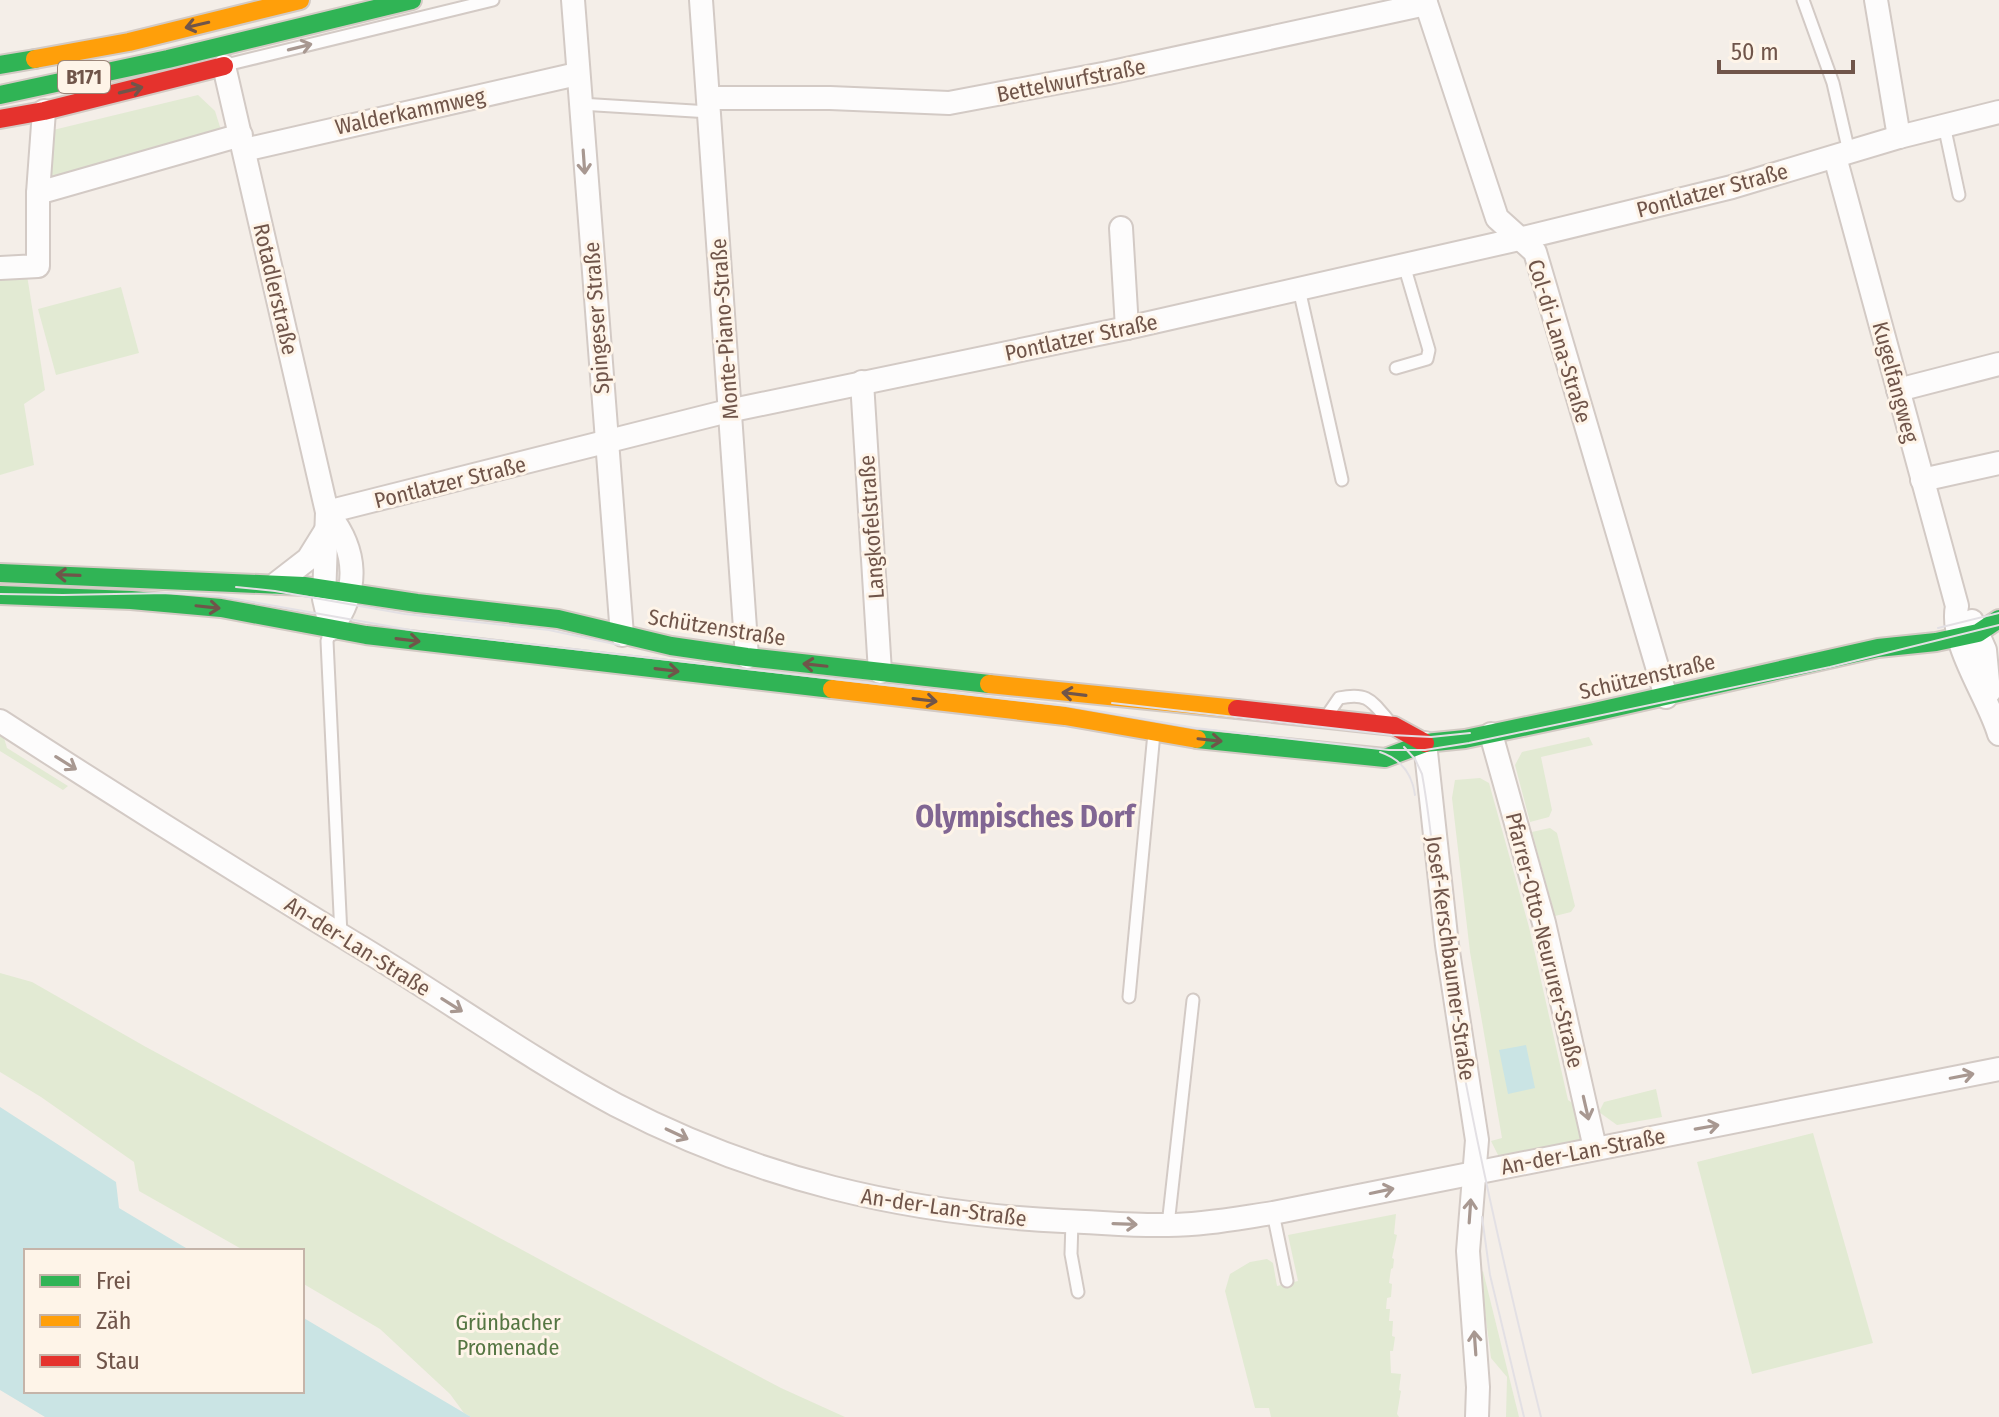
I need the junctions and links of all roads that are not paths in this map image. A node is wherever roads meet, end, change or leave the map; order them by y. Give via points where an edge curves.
1 (300, 0) edge
2 (412, 0) edge
3 (493, 0) edge
4 (573, 0) edge
5 (701, 0) edge
6 (1803, 0) edge
7 (1876, 0) edge
8 (1425, 2) edge
9 (297, 29) junction
10 (129, 42) junction
11 (168, 59) junction
12 (0, 65) edge
13 (224, 66) junction
14 (577, 74) junction
15 (0, 93) edge
16 (580, 104) junction
17 (710, 105) junction
18 (44, 111) junction
19 (1999, 112) edge
20 (0, 119) edge
21 (1944, 125) junction
22 (1899, 137) junction
23 (242, 142) junction
24 (1842, 154) junction
25 (38, 193) junction
26 (1959, 195) dead end
27 (1121, 228) dead end
28 (1519, 239) junction
29 (1404, 265) junction
30 (0, 268) edge
31 (1299, 289) junction
32 (1127, 328) junction
33 (1396, 368) dead end
34 (1998, 370) edge
35 (862, 382) junction
36 (1898, 390) junction
37 (728, 411) junction
38 (605, 444) junction
39 (1999, 463) edge
40 (1342, 480) dead end
41 (1922, 480) junction
42 (327, 520) junction
43 (0, 573) edge
44 (277, 583) junction
45 (324, 588) junction
46 (351, 593) junction
47 (0, 595) edge
48 (1999, 619) edge
49 (1964, 623) junction
50 (331, 629) junction
51 (622, 635) junction
52 (747, 657) junction
53 (880, 672) junction
54 (1666, 697) junction
55 (1325, 719) junction
56 (0, 721) edge
57 (1394, 726) junction
58 (1154, 732) junction
59 (1491, 734) junction
60 (1999, 734) edge
61 (1425, 743) junction
62 (341, 935) junction
63 (1129, 997) dead end
64 (1193, 1000) dead end
65 (1999, 1069) edge
66 (1595, 1148) junction
67 (1475, 1172) junction
68 (1273, 1213) junction
69 (1072, 1221) junction
70 (1168, 1225) junction
71 (1287, 1281) dead end
72 (1078, 1292) dead end
73 (1477, 1417) edge

1 -> 10 street, B171
2 - 9 street, B171
13 -> 3 lane
4 - 14 street, Spingeser Straße
5 - 17 street, Monte-Piano-Straße
6 - 24 lane via 1833,83
7 - 22 street
8 - 17 street, Bettelwurfstraße via 949,103 830,98
8 - 28 street, Col-di-Lana-Straße via 1497,218
9 - 11 street, B171
9 - 13 street
10 - 12 street, B171
10 - 15 street, B171
11 - 13 lane
11 - 15 street, B171
18 -> 13 street
13 - 23 street, Rotadlerstraße
14 - 16 street, Spingeser Straße
14 - 23 street, Walderkammweg
16 - 17 lane
16 -> 38 street, Spingeser Straße
17 - 37 street, Monte-Piano-Straße
18 - 20 street
18 - 25 street
19 - 21 street, Pontlatzer Straße
21 - 22 street, Pontlatzer Straße
21 - 26 lane
22 - 24 street, Pontlatzer Straße
23 - 25 street, Walderkammweg
23 - 42 street, Rotadlerstraße
24 - 28 street, Pontlatzer Straße
24 - 36 street, Kugelfangweg
25 - 30 street via 38,266
27 - 32 street
28 - 29 street, Pontlatzer Straße
28 - 54 street, Col-di-Lana-Straße via 1535,252
29 - 31 street, Pontlatzer Straße
29 - 33 lane via 1429,350 1427,359
31 - 32 street, Pontlatzer Straße
31 - 40 lane
32 - 35 street, Pontlatzer Straße
34 - 36 street
35 - 37 street, Pontlatzer Straße
35 - 53 street, Langkofelstraße
36 - 41 street, Kugelfangweg
37 - 38 street, Pontlatzer Straße
37 - 52 street, Monte-Piano-Straße
38 - 42 street, Pontlatzer Straße
38 - 51 street, Spingeser Straße
39 - 41 street
41 - 49 street, Kugelfangweg
42 - 44 street via 308,559
42 - 45 street, Rotadlerstraße
42 - 46 street, Rotadlerstraße via 343,535 352,570
44 -> 43 street, Schützenstraße
44 - 45 street, Schützenstraße
45 - 46 street, Schützenstraße
45 - 50 street, Rotadlerstraße
46 - 50 street
46 - 51 street, Schützenstraße via 552,618
47 -> 50 street, Schützenstraße via 208,607
48 - 49 street
49 - 54 street, Schützenstraße via 1936,642 1878,648
49 - 60 street, Kugelfangweg via 1963,654
50 -> 58 street, Schützenstraße via 1065,716
50 - 62 lane via 327,641
51 - 52 street, Schützenstraße
53 -> 52 street, Schützenstraße
55 -> 53 street, Schützenstraße
54 - 59 street, Schützenstraße
55 - 57 street, Schützenstraße
55 - 57 lane via 1339,698 1361,695
56 -> 62 street, An-der-Lan-Straße
57 - 61 street, Schützenstraße
58 -> 61 street, Schützenstraße via 1385,758
58 - 63 lane
59 - 61 street, Schützenstraße
59 -> 66 street, Pfarrer-Otto-Neururer-Straße via 1544,923
61 - 67 street, Josef-Kerschbaumer-Straße via 1447,945 1477,1140
62 -> 69 street, An-der-Lan-Straße via 593,1091 732,1157 809,1183 928,1209
64 - 70 lane
66 -> 65 street, An-der-Lan-Straße
66 - 67 street, An-der-Lan-Straße
68 -> 67 street, An-der-Lan-Straße
73 -> 67 street, Josef-Kerschbaumer-Straße via 1468,1251
68 - 70 street, An-der-Lan-Straße
68 - 71 lane
69 -> 70 street, An-der-Lan-Straße
69 - 72 lane

